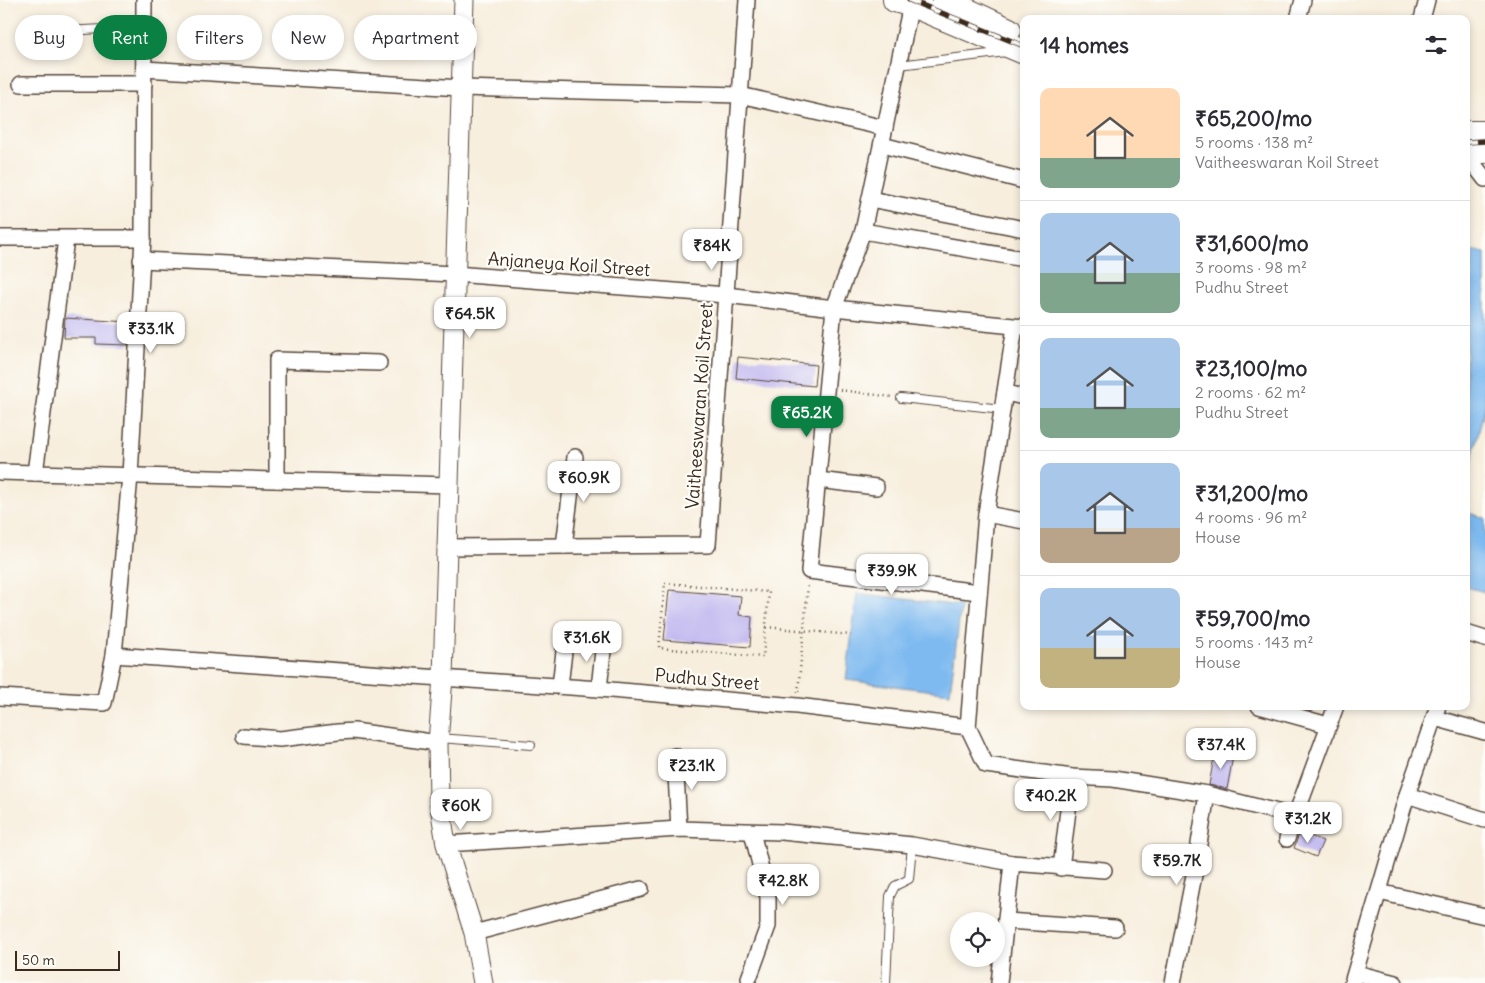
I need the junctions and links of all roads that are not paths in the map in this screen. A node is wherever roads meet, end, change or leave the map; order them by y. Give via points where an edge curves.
1 (144, 0) edge
2 (464, 0) edge
3 (747, 0) edge
4 (945, 0) edge
5 (1303, 0) edge
6 (1427, 0) edge
7 (906, 2) edge
8 (144, 15) edge
9 (1299, 15) edge
10 (1423, 15) edge
11 (1020, 45) edge
12 (1020, 45) edge
13 (1020, 46) edge
14 (144, 60) edge
15 (899, 65) junction
16 (144, 76) junction
17 (21, 84) dead end
18 (461, 88) junction
19 (740, 95) junction
20 (886, 128) junction
21 (1470, 133) edge
22 (1485, 133) edge
23 (882, 145) junction
24 (1485, 151) edge
25 (1470, 152) edge
26 (1470, 158) edge
27 (1020, 179) edge
28 (1485, 179) edge
29 (870, 199) junction
30 (1020, 228) edge
31 (863, 231) junction
32 (0, 238) edge
33 (143, 238) junction
34 (66, 239) junction
35 (1020, 258) edge
36 (141, 260) junction
37 (455, 274) junction
38 (726, 295) junction
39 (834, 308) junction
40 (1019, 327) edge
41 (379, 363) dead end
42 (901, 398) road end
43 (1020, 398) edge
44 (1004, 401) junction
45 (575, 457) dead end
46 (0, 472) edge
47 (35, 473) junction
48 (130, 476) junction
49 (277, 480) junction
50 (818, 480) junction
51 (449, 485) junction
52 (876, 487) dead end
53 (986, 514) junction
54 (1020, 520) edge
55 (564, 546) junction
56 (447, 547) junction
57 (979, 592) junction
58 (566, 634) dead end
59 (1470, 634) edge
60 (1485, 639) edge
61 (604, 640) dead end
62 (114, 655) junction
63 (443, 677) junction
64 (560, 686) junction
65 (599, 689) junction
66 (0, 697) edge
67 (1274, 710) edge
68 (1334, 710) edge
69 (1436, 712) edge
70 (1328, 724) junction
71 (968, 727) junction
72 (1485, 732) edge
73 (244, 736) dead end
74 (439, 740) junction
75 (531, 745) dead end
76 (675, 756) dead end
77 (1072, 777) junction
78 (1207, 794) junction
79 (1407, 796) junction
80 (1295, 814) junction
81 (1485, 820) edge
82 (679, 829) junction
83 (752, 832) junction
84 (1287, 839) dead end
85 (446, 844) junction
86 (912, 845) junction
87 (1012, 862) junction
88 (1061, 868) junction
89 (1104, 870) dead end
90 (641, 889) dead end
91 (1380, 892) junction
92 (1485, 916) edge
93 (1006, 921) junction
94 (1114, 928) dead end
95 (474, 933) junction
96 (749, 978) dead end
97 (1354, 978) edge
98 (483, 983) edge
99 (886, 983) edge
100 (999, 983) edge
101 (1173, 983) edge
102 (1395, 983) edge

1 - 8 street
2 - 18 street
3 - 19 street, Vaitheeswaran Koil Street
4 - 11 main road
5 - 9 street
6 - 10 street
7 - 12 main road
7 - 15 street
13 - 15 lane
14 - 16 street
15 - 20 street
16 - 17 street
16 - 18 street
16 - 33 street
18 - 19 street
18 - 37 street
19 - 20 street
19 - 38 street, Vaitheeswaran Koil Street
20 - 23 street
21 - 22 main road
23 - 27 street
23 - 29 street
24 - 25 main road
26 - 28 street
29 - 30 street
29 - 31 street
31 - 35 street
31 - 39 street
32 - 34 street
33 - 34 street
33 - 36 street
34 - 47 street
36 - 37 street, Anjaneya Koil Street
36 - 48 street
37 - 38 street, Anjaneya Koil Street
37 - 51 street
38 - 39 street, Anjaneya Koil Street
38 - 55 street, Vaitheeswaran Koil Street via 708,545
39 - 40 street, Anjaneya Koil Street
39 - 50 street
40 - 44 street
41 - 49 street via 277,360
42 - 44 lane
43 - 44 street
44 - 53 street
45 - 55 street
46 - 47 street
47 - 48 street
48 - 49 street
48 - 62 street
49 - 51 street
50 - 52 street
50 - 57 street via 809,571
51 - 56 street
53 - 54 street
53 - 57 street
55 - 56 street
56 - 63 street
57 - 71 street
58 - 64 street
59 - 60 street
61 - 65 street
62 - 63 street, Pudhu Street
62 - 66 street via 104,703
63 - 64 street, Pudhu Street
63 - 74 street
64 - 65 street, Pudhu Street
65 - 71 street, Pudhu Street via 798,706
67 - 70 street
68 - 70 street
69 - 72 street
69 - 79 street
70 - 80 street
71 - 77 street via 986,765
73 - 74 street via 280,739 354,732
74 - 75 lane
74 - 85 street via 440,800
76 - 82 street
77 - 78 street via 1113,779
77 - 88 street
78 - 80 street
78 - 101 street
79 - 81 street
79 - 91 street
80 - 84 street
82 - 83 street
82 - 85 street
83 - 86 street
83 - 96 street via 768,897 768,926
85 - 95 street
86 - 87 street
86 - 99 lane via 909,880 895,886 890,896
87 - 88 street
87 - 93 street
88 - 89 street
90 - 95 street
91 - 92 street
91 - 97 street
93 - 94 street
93 - 100 street
95 - 98 street
97 - 102 street

